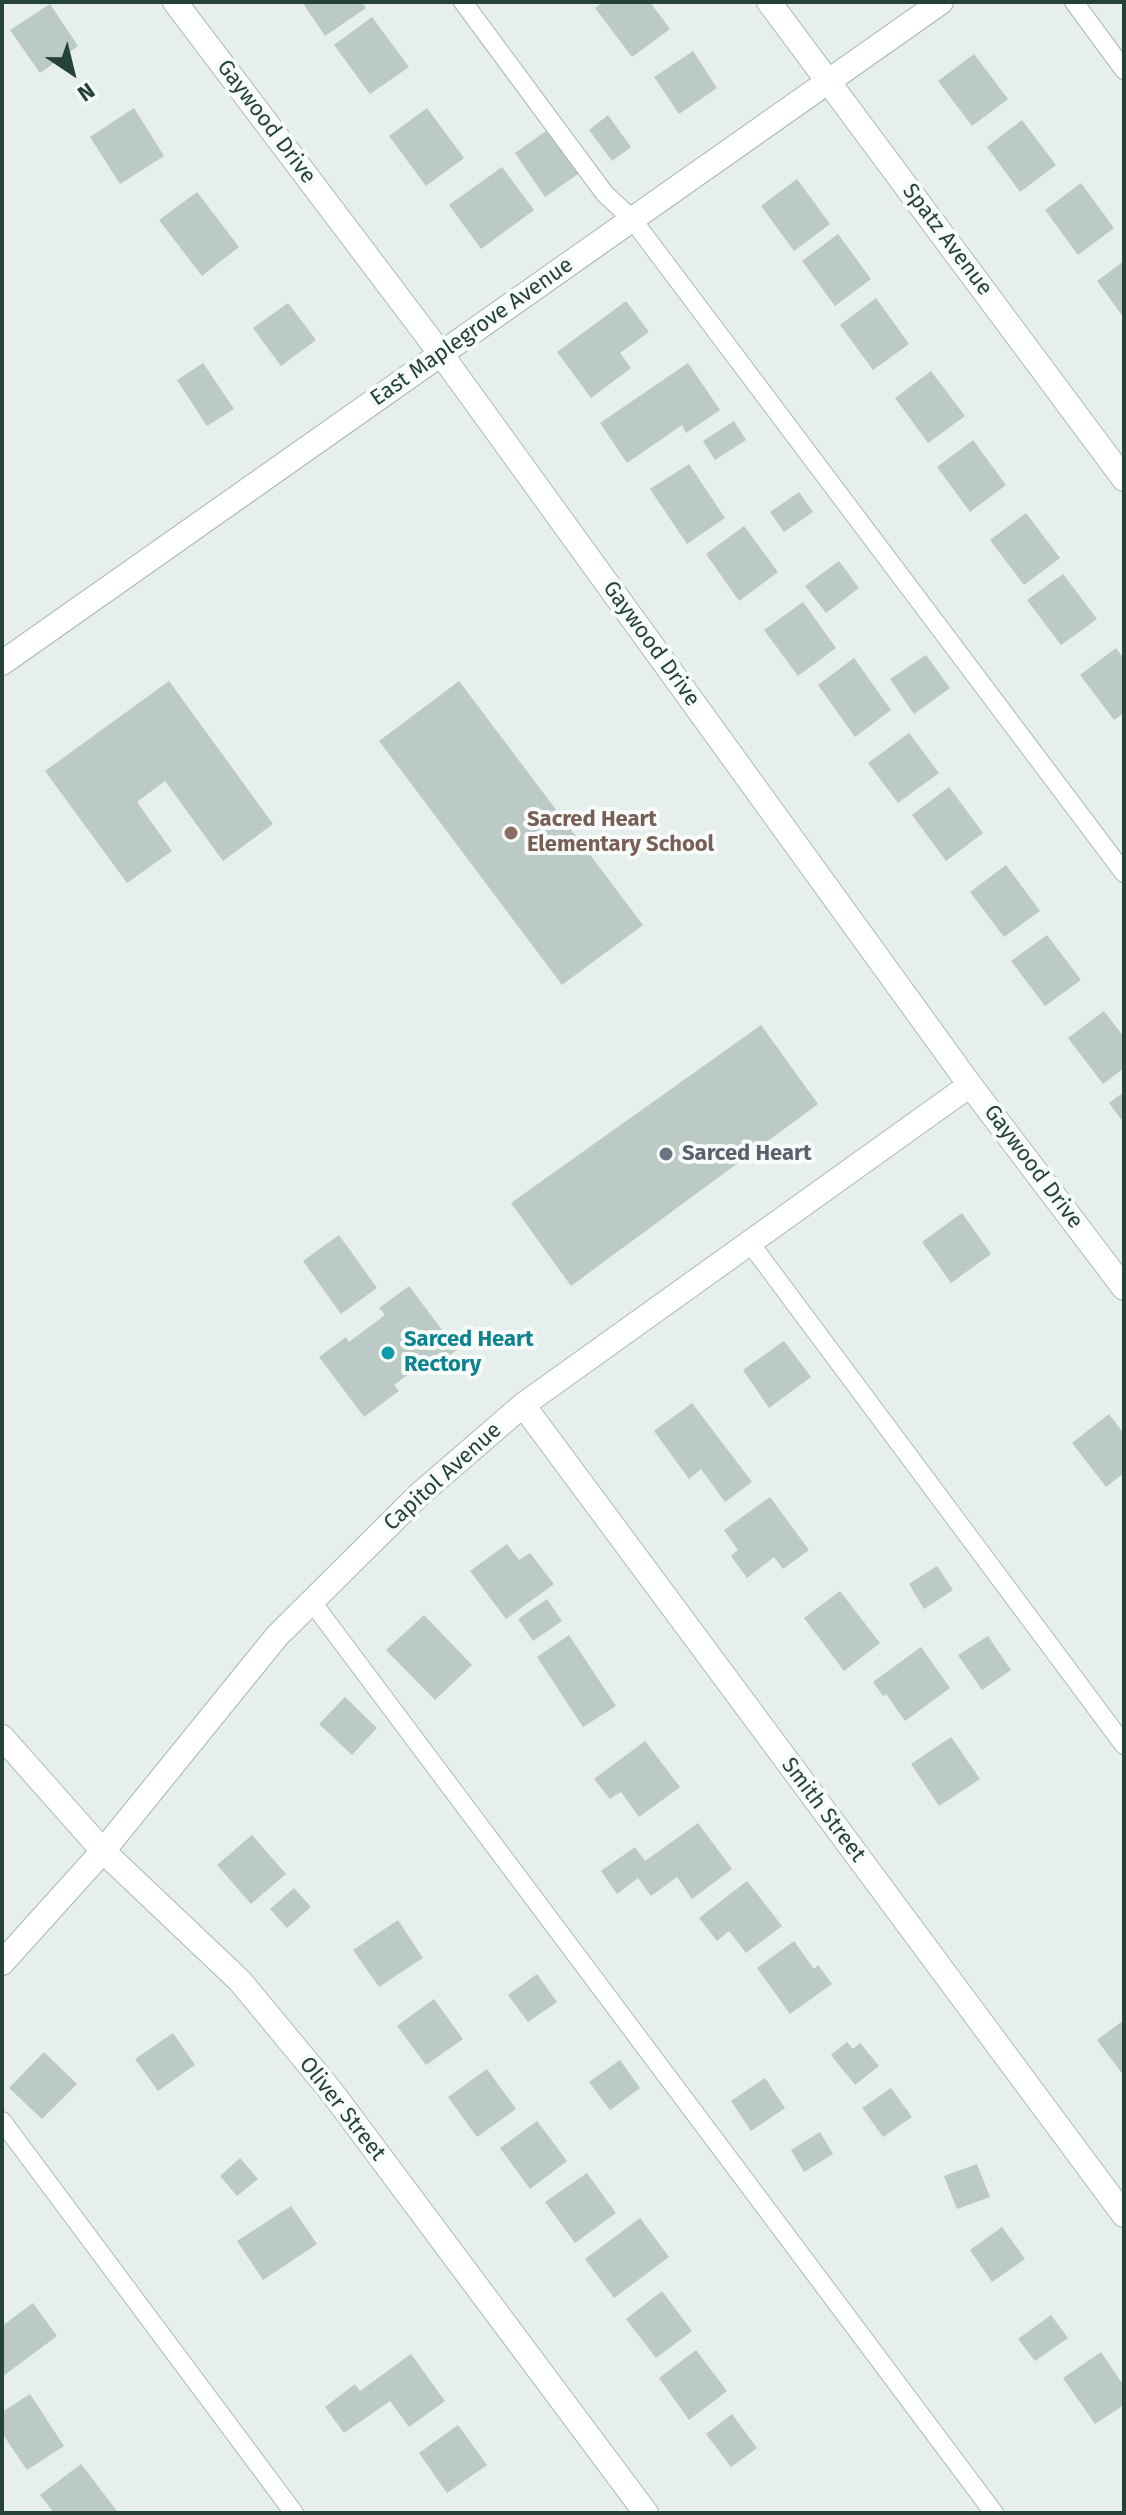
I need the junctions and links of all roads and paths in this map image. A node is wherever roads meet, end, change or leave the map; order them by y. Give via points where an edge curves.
1 (175, 2) edge
2 (463, 2) edge
3 (769, 2) edge
4 (941, 2) edge
5 (1074, 2) edge
6 (1124, 70) edge
7 (828, 80) junction
8 (632, 219) junction
9 (441, 354) junction
10 (1124, 479) edge
11 (2, 663) edge
12 (1124, 873) edge
13 (970, 1085) junction
14 (750, 1243) junction
15 (1124, 1288) edge
16 (523, 1405) junction
17 (312, 1602) junction
18 (2, 1737) edge
19 (1124, 1745) edge
20 (103, 1851) junction
21 (2, 1963) edge
22 (2, 2121) edge
23 (1124, 2215) edge
24 (294, 2513) edge
25 (646, 2513) edge
26 (994, 2513) edge

1 - 9 street, Gaywood Drive
2 - 8 lane via 605,194
3 - 7 street, Spatz Avenue
4 - 7 street, East Maplegrove Avenue
5 - 6 lane
7 - 8 street, East Maplegrove Avenue
7 - 10 street, Spatz Avenue
8 - 9 street, East Maplegrove Avenue
8 - 12 lane
9 - 11 street, East Maplegrove Avenue
9 - 13 street, Gaywood Drive
13 - 14 street, Capitol Avenue
13 - 15 street, Gaywood Drive
14 - 16 street, Capitol Avenue
14 - 19 lane
16 - 17 street, Capitol Avenue via 420,1494
16 - 23 street, Smith Street
17 - 20 street, Capitol Avenue via 277,1636
17 - 26 lane
18 - 20 street, Oliver Street
20 - 21 street, Capitol Avenue
20 - 25 street, Oliver Street via 240,1981 331,2091
22 - 24 lane

